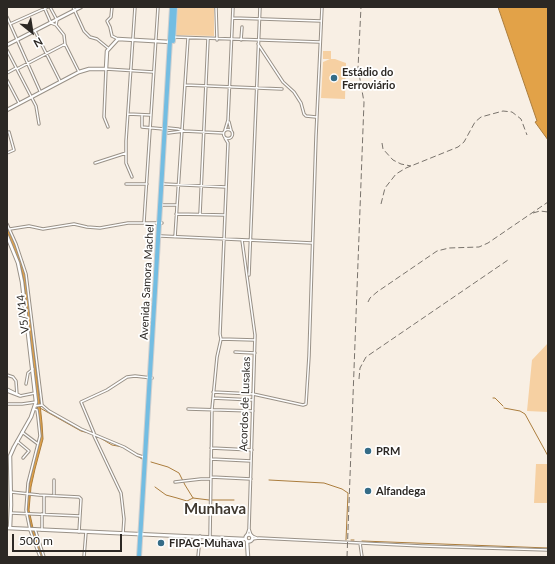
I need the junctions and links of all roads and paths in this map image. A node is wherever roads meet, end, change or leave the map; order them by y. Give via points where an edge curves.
1 (49, 7) edge
2 (73, 7) edge
3 (81, 7) edge
4 (112, 7) edge
5 (134, 7) edge
6 (158, 7) edge
7 (174, 7) edge
8 (216, 7) edge
9 (233, 7) edge
10 (260, 7) edge
11 (322, 7) edge
12 (44, 8) edge
13 (75, 11) junction
14 (7, 17) edge
15 (233, 18) junction
16 (259, 19) junction
17 (57, 20) junction
18 (321, 22) junction
19 (51, 23) junction
20 (10, 24) junction
21 (56, 25) junction
22 (242, 27) dead end
23 (173, 28) junction
24 (35, 31) junction
25 (174, 37) junction
26 (188, 38) junction
27 (118, 39) junction
28 (208, 39) junction
29 (16, 40) junction
30 (132, 40) junction
31 (216, 40) junction
32 (232, 40) junction
33 (241, 40) junction
34 (258, 41) junction
35 (156, 42) junction
36 (171, 42) junction
37 (320, 42) junction
38 (66, 44) junction
39 (258, 44) junction
40 (7, 45) edge
41 (108, 48) junction
42 (7, 50) edge
43 (47, 54) junction
44 (171, 55) junction
45 (10, 56) junction
46 (7, 57) edge
47 (27, 64) junction
48 (16, 69) junction
49 (106, 69) junction
50 (130, 70) junction
51 (79, 72) junction
52 (154, 72) junction
53 (7, 73) edge
54 (7, 80) edge
55 (60, 81) junction
56 (185, 85) junction
57 (205, 85) junction
58 (230, 86) junction
59 (257, 87) junction
60 (282, 89) dead end
61 (40, 91) junction
62 (31, 97) junction
63 (19, 103) junction
64 (7, 110) edge
65 (128, 114) junction
66 (142, 115) junction
67 (150, 115) junction
68 (317, 117) junction
69 (228, 120) junction
70 (39, 124) dead end
71 (108, 127) dead end
72 (150, 127) junction
73 (167, 130) junction
74 (225, 130) junction
75 (231, 130) junction
76 (181, 131) junction
77 (9, 132) dead end
78 (203, 132) junction
79 (223, 133) junction
80 (226, 138) junction
81 (230, 138) junction
82 (228, 143) junction
83 (7, 153) edge
84 (126, 153) junction
85 (96, 163) dead end
86 (132, 177) dead end
87 (126, 184) dead end
88 (147, 184) junction
89 (164, 184) junction
90 (178, 185) junction
91 (201, 185) junction
92 (226, 187) junction
93 (163, 205) junction
94 (177, 205) junction
95 (176, 214) junction
96 (200, 214) junction
97 (225, 215) junction
98 (144, 222) junction
99 (161, 223) junction
100 (7, 224) edge
101 (9, 229) junction
102 (7, 236) edge
103 (161, 236) junction
104 (175, 237) junction
105 (224, 240) junction
106 (242, 240) junction
107 (251, 240) junction
108 (312, 243) junction
109 (248, 279) junction
110 (221, 339) junction
111 (256, 340) junction
112 (235, 352) dead end
113 (255, 353) junction
114 (32, 369) junction
115 (7, 375) edge
116 (151, 378) junction
117 (26, 384) dead end
118 (7, 390) edge
119 (213, 392) junction
120 (35, 393) junction
121 (17, 394) junction
122 (253, 394) junction
123 (213, 398) junction
124 (253, 400) junction
125 (36, 402) junction
126 (7, 404) edge
127 (42, 405) junction
128 (35, 408) junction
129 (188, 408) dead end
130 (212, 409) junction
131 (253, 411) junction
132 (22, 432) junction
133 (94, 434) junction
134 (17, 441) junction
135 (38, 444) junction
136 (211, 448) junction
137 (252, 450) junction
138 (145, 457) junction
139 (23, 458) dead end
140 (211, 459) junction
141 (251, 461) junction
142 (9, 465) edge
143 (211, 478) junction
144 (251, 479) junction
145 (54, 480) dead end
146 (174, 482) dead end
147 (11, 492) junction
148 (27, 493) junction
149 (44, 495) junction
150 (54, 495) junction
151 (11, 513) junction
152 (27, 513) junction
153 (42, 514) junction
154 (80, 516) junction
155 (8, 528) edge
156 (249, 529) junction
157 (30, 530) junction
158 (35, 530) junction
159 (42, 530) junction
160 (79, 532) junction
161 (86, 532) junction
162 (123, 534) junction
163 (141, 534) junction
164 (246, 535) junction
165 (200, 536) junction
166 (210, 537) junction
167 (239, 538) junction
168 (251, 538) junction
169 (246, 540) junction
170 (360, 543) junction
171 (248, 548) junction
172 (548, 550) edge
173 (40, 557) edge
174 (44, 557) edge
175 (84, 557) edge
176 (140, 557) edge
177 (198, 557) edge
178 (248, 557) edge
179 (362, 557) edge

1 - 12 street
1 - 17 street
2 - 13 street
3 - 13 street
4 - 27 street via 112,17 107,21 112,36
5 - 30 street
6 - 35 street
7 - 23 highway, Avenida Samora Machel
8 - 31 street
9 - 15 street
10 - 16 street
11 - 18 street
12 - 19 street
12 - 20 street
13 - 17 street
13 - 41 street via 84,31
14 - 20 street
15 - 16 street
15 - 32 street
16 - 18 street
16 - 34 street
17 - 19 street
17 - 21 street
18 - 37 street
19 - 21 street
19 - 24 street
20 - 29 street
21 - 38 street via 64,35
22 - 33 street
23 - 25 highway, Avenida Samora Machel
23 - 36 highway, Avenida Samora Machel
24 - 29 street
24 - 43 street
25 - 26 street
25 - 44 highway, Avenida Samora Machel
26 - 28 street
26 - 56 street
27 - 30 street
27 - 41 street
28 - 31 street
28 - 57 street
29 - 40 street
29 - 47 street
30 - 35 street
30 - 50 street
31 - 32 street
32 - 33 street
32 - 58 street
33 - 34 street
34 - 37 street
34 - 39 street
35 - 36 street
35 - 52 street
36 - 44 highway, Avenida Samora Machel
37 - 68 street
38 - 43 street
38 - 51 street
39 - 59 street
39 - 68 street via 283,82 294,92 304,114
41 - 49 street
42 - 45 street
43 - 47 street
43 - 55 street
44 - 73 highway, Avenida Samora Machel
45 - 46 street
45 - 48 street
47 - 48 street
47 - 61 street
48 - 53 street
48 - 62 street
49 - 50 street
49 - 51 street via 86,69
49 - 71 street via 104,117
50 - 52 street
50 - 65 street
51 - 55 street
52 - 67 street
54 - 63 street
55 - 61 street
56 - 57 street
56 - 76 street
57 - 58 street
57 - 78 street
58 - 59 street
58 - 69 street
59 - 60 street
59 - 107 street
61 - 62 street
62 - 63 street
62 - 70 street via 38,110
63 - 64 street
65 - 66 street
65 - 84 street
66 - 67 street
66 - 72 street via 142,127
67 - 72 street
68 - 108 street
69 - 74 street
69 - 75 street
72 - 73 street
72 - 88 street
73 - 76 street
73 - 76 street
73 - 89 highway, Avenida Samora Machel
73 - 99 highway, Avenida Samora Machel
74 - 75 street
74 - 79 street
75 - 81 street via 233,133
76 - 78 street
76 - 90 street
77 - 83 street via 14,150
78 - 79 street
78 - 91 street
79 - 80 street
80 - 81 street
80 - 82 street
81 - 82 street
82 - 92 street
84 - 85 street
84 - 86 street via 126,163
87 - 88 street
88 - 98 street
89 - 90 street
89 - 93 highway, Avenida Samora Machel
90 - 91 street
90 - 94 street
91 - 92 street
91 - 96 street
92 - 97 street
93 - 94 street
93 - 99 highway, Avenida Samora Machel
94 - 95 street
95 - 96 street
95 - 104 street
96 - 97 street
97 - 105 street
98 - 99 street
98 - 101 street via 100,228 74,224 43,229 29,226
99 - 103 highway, Avenida Samora Machel
99 - 116 highway, Avenida Samora Machel
100 - 101 street, V5/V14
101 - 127 street, V5/V14 via 26,274
102 - 114 street via 21,277
103 - 104 street
103 - 116 highway, Avenida Samora Machel
104 - 105 street
105 - 106 street
105 - 110 street
106 - 107 street
106 - 109 street
107 - 108 street
107 - 109 street
108 - 122 street via 306,404
109 - 111 street, Acordos de Lusakas
110 - 111 street
110 - 119 street
111 - 113 street, Acordos de Lusakas
112 - 113 street
113 - 122 street, Acordos de Lusakas
114 - 117 street via 28,373
114 - 120 street
115 - 121 street via 16,381
116 - 133 street via 127,377 80,402
116 - 138 highway, Avenida Samora Machel
116 - 163 highway, Avenida Samora Machel
118 - 121 street
119 - 122 street
119 - 123 street
120 - 121 street via 21,396
120 - 125 street
122 - 124 street, Acordos de Lusakas
123 - 124 street
123 - 130 street
124 - 131 street, Acordos de Lusakas
125 - 126 street
125 - 128 street
127 - 128 street
127 - 133 street
128 - 132 street
128 - 135 street via 40,436
129 - 130 street
130 - 131 street
130 - 136 street
131 - 137 street, Acordos de Lusakas
132 - 134 street
132 - 135 street
133 - 138 street
133 - 162 street via 121,493
134 - 139 street via 29,451
134 - 142 street
135 - 148 street
136 - 137 street
136 - 140 street
137 - 141 street, Acordos de Lusakas
138 - 163 highway, Avenida Samora Machel
140 - 141 street
140 - 143 street
141 - 144 street, Acordos de Lusakas
142 - 147 street
143 - 144 street
143 - 146 street
143 - 166 street
144 - 156 street, Acordos de Lusakas
145 - 150 street
147 - 148 street
147 - 151 street
148 - 149 street
148 - 152 street
149 - 150 street
149 - 153 street
150 - 154 street via 79,497
151 - 152 street
151 - 155 street
152 - 153 street
152 - 157 street
153 - 154 street
153 - 159 street
154 - 160 street
155 - 157 street
156 - 164 street
156 - 168 street
157 - 158 street
157 - 173 street
158 - 159 street
158 - 174 street
159 - 160 street
160 - 161 street
161 - 162 street
161 - 175 street
162 - 163 street
163 - 165 street
163 - 176 highway, Avenida Samora Machel
164 - 167 street
164 - 168 street
164 - 169 street
165 - 166 street
165 - 177 street
166 - 167 street
167 - 169 street
168 - 169 street
168 - 170 street
168 - 171 street
169 - 171 street
170 - 172 street
170 - 179 street
171 - 178 street

